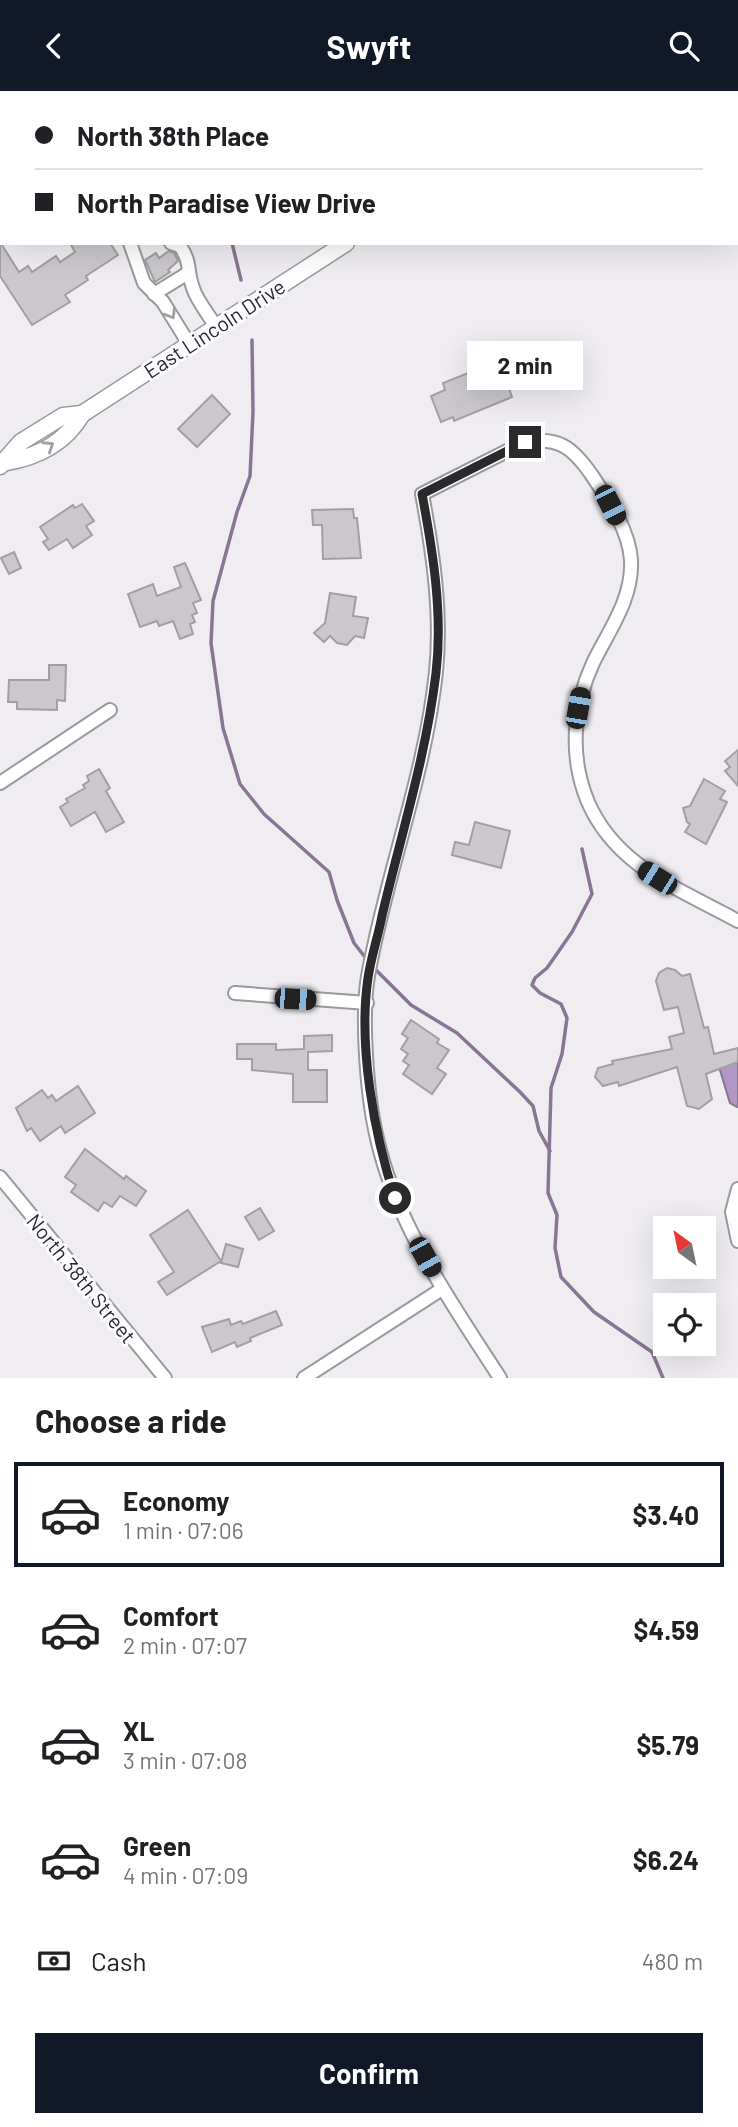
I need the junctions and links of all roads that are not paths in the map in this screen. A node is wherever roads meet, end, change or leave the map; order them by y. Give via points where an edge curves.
1 (131, 245) edge
2 (177, 245) edge
3 (342, 245) edge
4 (188, 272) junction
5 (154, 294) junction
6 (216, 327) junction
7 (189, 344) junction
8 (3, 464) edge
9 (110, 710) dead end
10 (0, 783) edge
11 (738, 921) edge
12 (234, 993) dead end
13 (367, 1003) junction
14 (0, 1177) edge
15 (738, 1189) edge
16 (738, 1241) edge
17 (442, 1289) junction
18 (164, 1378) edge
19 (304, 1378) edge
20 (500, 1378) edge

1 - 5 street via 144,283
2 - 4 street via 189,260
3 - 6 main road, East Lincoln Drive
4 - 5 street
4 - 6 street via 194,292
5 -> 7 street
6 - 7 main road, East Lincoln Drive
7 - 8 main road, East Lincoln Drive via 82,414 72,431 30,459
9 - 10 street
11 - 13 street via 637,866 607,835 587,800 578,766 576,723 581,692 622,607 631,560 621,526 578,456 560,443 544,439 525,442 422,494 433,555 436,670 416,783 368,979
12 - 13 street
13 - 17 street via 376,1133 395,1198
14 - 18 street, North 38th Street
15 - 16 street via 732,1212
17 - 19 street
17 - 20 street

